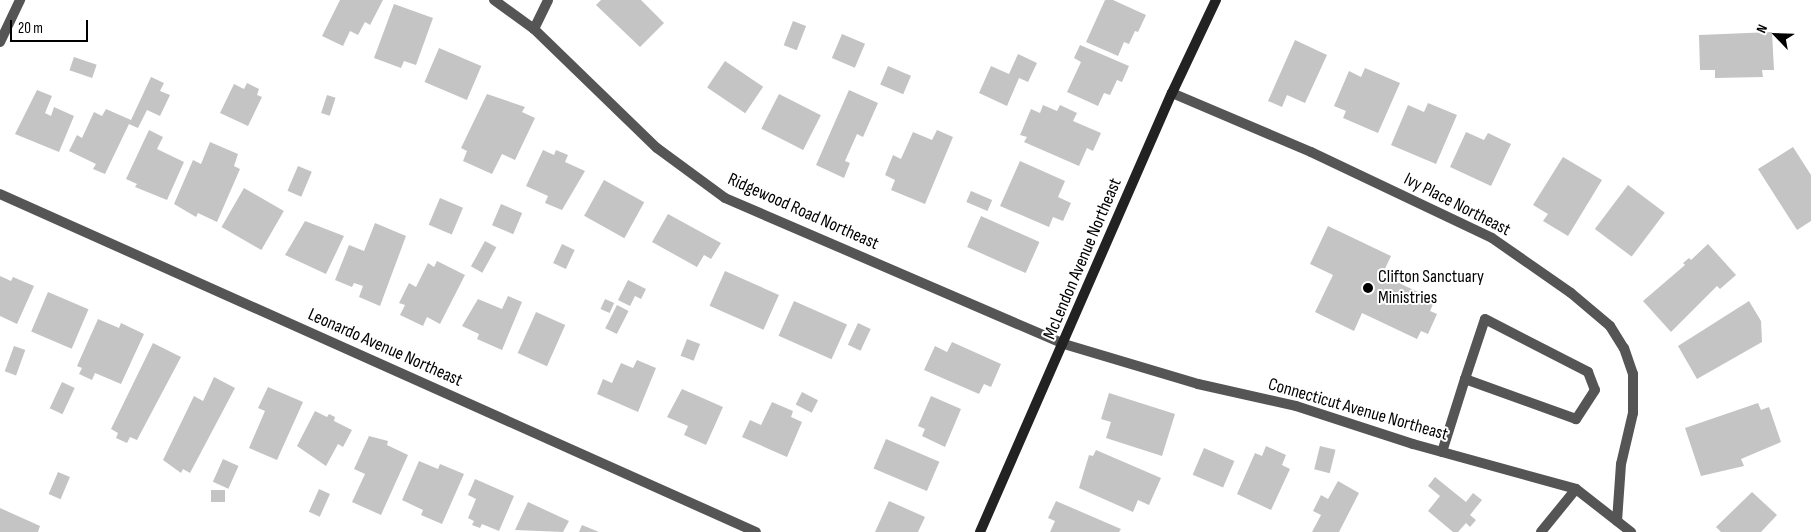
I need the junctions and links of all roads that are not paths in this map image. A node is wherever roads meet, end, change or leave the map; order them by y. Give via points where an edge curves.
1 (20, 0) edge
2 (494, 0) edge
3 (548, 0) edge
4 (1216, 0) edge
5 (534, 29) junction
6 (0, 42) edge
7 (1172, 93) junction
8 (0, 194) edge
9 (1064, 344) junction
10 (1465, 380) junction
11 (1442, 452) junction
12 (1576, 489) junction
13 (1617, 521) junction
14 (756, 532) edge
15 (980, 532) edge
16 (1541, 532) edge
17 (1630, 532) edge

1 - 6 street
2 - 5 street, Ridgewood Road Northeast
3 - 5 street
4 - 7 street, McLendon Avenue Northeast
5 - 9 street, Ridgewood Road Northeast via 657,148 725,198
7 - 9 street, McLendon Avenue Northeast
7 - 13 street, Ivy Place Northeast via 1311,152 1492,238 1571,293 1610,326 1624,348 1633,374 1633,413 1622,464
8 - 14 street, Leonardo Avenue Northeast
9 - 11 street, Connecticut Avenue Northeast via 1198,384 1296,406
9 - 15 street, McLendon Avenue Northeast
10 - 10 street via 1485,319 1588,372 1595,390 1576,419
10 - 11 street
11 - 12 street, Connecticut Avenue Northeast
12 - 13 street, Connecticut Avenue Northeast
12 - 16 street
13 - 17 street, Connecticut Avenue Northeast

